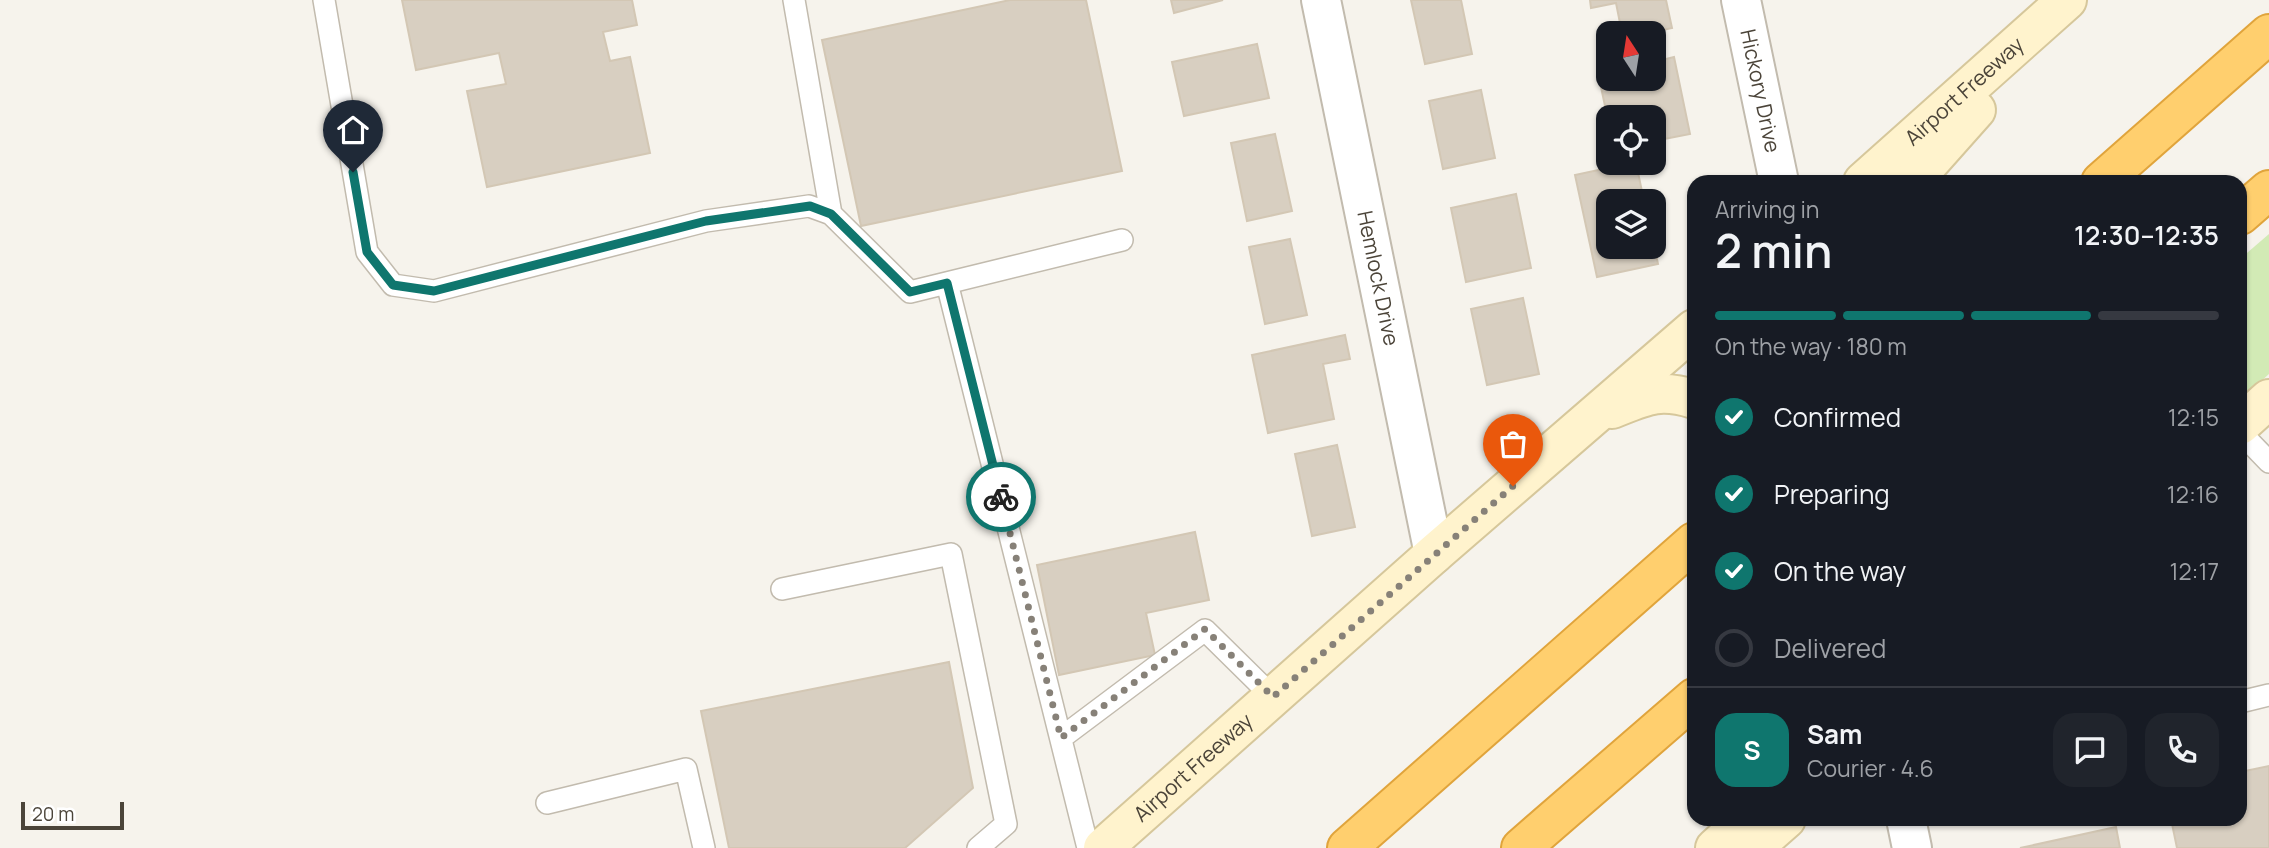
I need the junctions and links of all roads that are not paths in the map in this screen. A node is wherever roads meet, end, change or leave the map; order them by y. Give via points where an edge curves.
1 (324, 0) edge
2 (794, 0) edge
3 (1321, 0) edge
4 (1741, 0) edge
5 (2067, 0) edge
6 (2076, 0) edge
7 (2269, 34) edge
8 (1778, 175) edge
9 (1871, 175) edge
10 (1918, 175) edge
11 (2109, 175) edge
12 (2269, 190) edge
13 (2247, 209) edge
14 (831, 214) junction
15 (1122, 240) dead end
16 (947, 283) junction
17 (1687, 335) edge
18 (1687, 396) edge
19 (2269, 400) edge
20 (1591, 417) junction
21 (2247, 419) edge
22 (2247, 439) edge
23 (2269, 462) edge
24 (1687, 548) edge
25 (1434, 554) junction
26 (782, 589) dead end
27 (2269, 695) edge
28 (1273, 697) junction
29 (2247, 700) edge
30 (1687, 704) edge
31 (1061, 738) junction
32 (547, 803) dead end
33 (1739, 826) edge
34 (1778, 826) edge
35 (986, 845) edge
36 (704, 848) edge
37 (1088, 848) edge
38 (1103, 848) edge
39 (1348, 848) edge
40 (1521, 848) edge
41 (1715, 848) edge
42 (1754, 848) edge

1 - 14 lane via 367,252 393,285 434,291 706,221 810,206
2 - 14 lane
3 - 25 street, Hemlock Drive
4 - 8 street, Hickory Drive
5 - 9 main road, Airport Freeway
6 - 10 main road
7 - 11 highway
12 - 13 highway
14 - 16 lane via 910,292
15 - 16 lane
16 - 31 lane
17 - 20 main road, Airport Freeway
18 - 20 main road via 1653,393
19 - 21 main road
20 - 25 main road, Airport Freeway
22 - 23 lane
24 - 39 highway
25 - 28 main road, Airport Freeway
26 - 35 lane via 951,554 1006,824
27 - 29 lane
28 - 31 lane via 1205,629
28 - 38 main road, Airport Freeway
30 - 40 highway
31 - 37 lane
32 - 36 lane via 686,769
33 - 41 main road
34 - 42 main road

